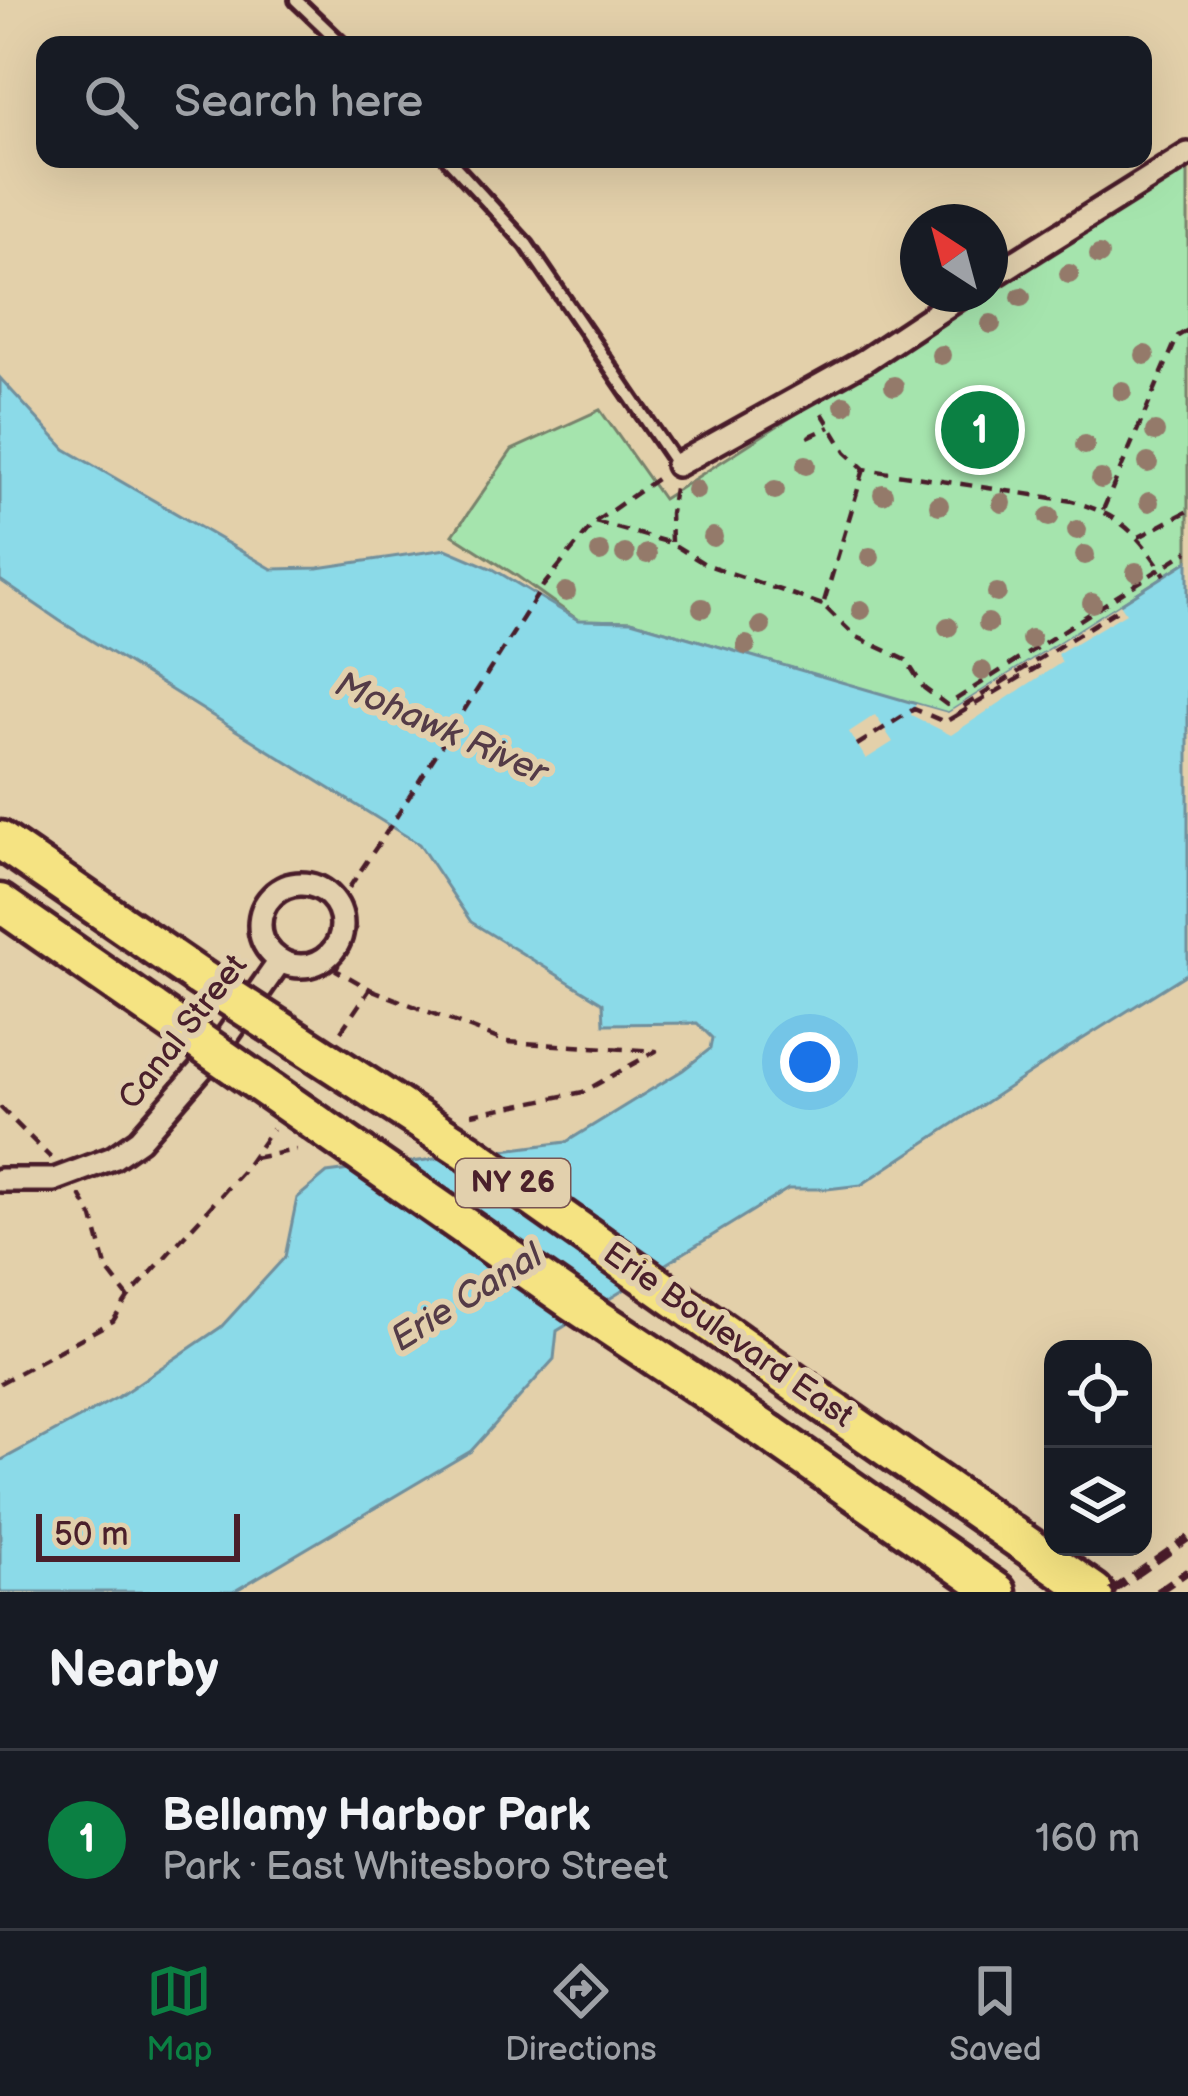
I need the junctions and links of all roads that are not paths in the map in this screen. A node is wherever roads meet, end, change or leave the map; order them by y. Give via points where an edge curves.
1 (296, 0) edge
2 (334, 36) edge
3 (1188, 154) edge
4 (456, 168) edge
5 (1008, 267) edge
6 (938, 312) edge
7 (677, 464) joint
8 (0, 840) edge
9 (0, 903) edge
10 (280, 961) junction
11 (0, 1180) edge
12 (995, 1591) edge
13 (1094, 1592) edge

1 - 2 lane
3 - 5 street
4 - 7 lane via 527,245
6 - 7 street
8 - 13 highway, Erie Boulevard East / NY 26, bridge via 467,1150
9 - 12 highway, Erie Boulevard East / NY 26, bridge
10 - 10 street, Canal Street via 262,940 261,913 290,884 329,893 343,917 331,954 307,966
10 - 11 street, Canal Street via 139,1140 54,1180

